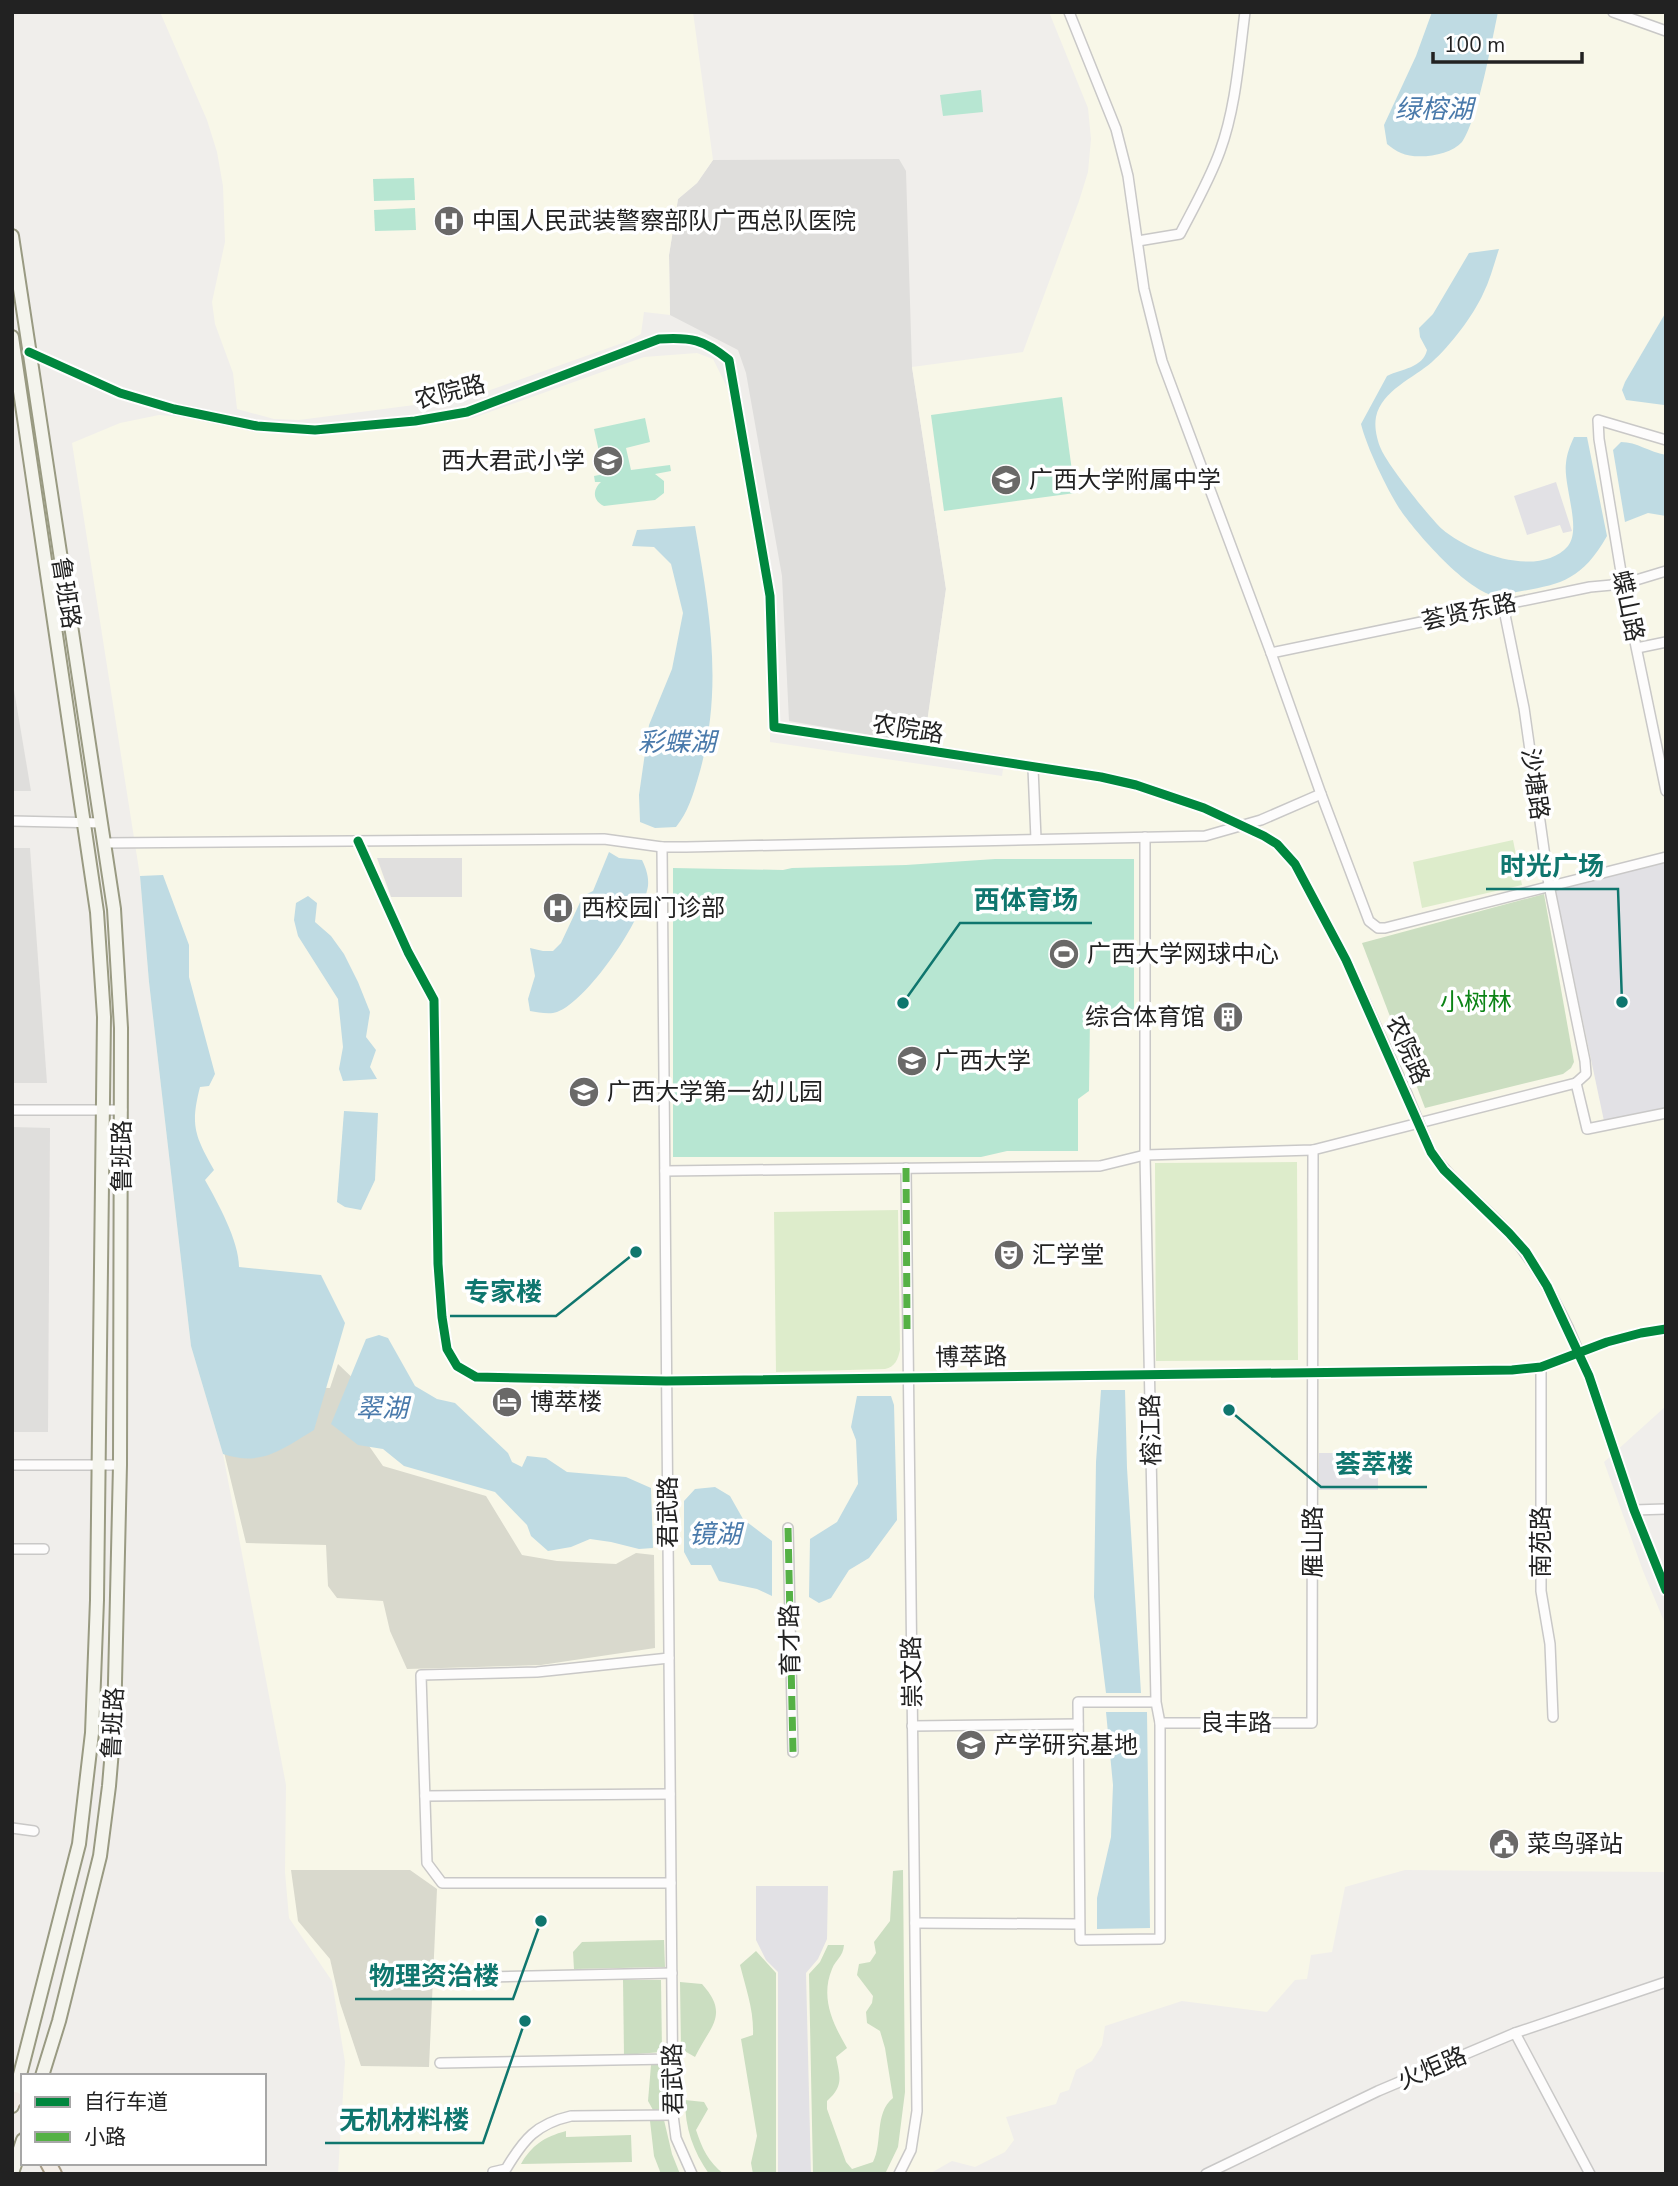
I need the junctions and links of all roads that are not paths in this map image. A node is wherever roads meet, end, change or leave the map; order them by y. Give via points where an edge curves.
1 (1069, 12) edge
2 (1245, 12) edge
3 (1613, 12) edge
4 (1666, 31) edge
5 (12, 236) edge
6 (1138, 241) junction
7 (12, 337) edge
8 (29, 352) junction
9 (1666, 440) edge
10 (1666, 571) edge
11 (1623, 584) junction
12 (1503, 605) junction
13 (1666, 642) edge
14 (1637, 648) junction
15 (1271, 653) junction
16 (1033, 768) junction
17 (1666, 791) edge
18 (1321, 794) junction
19 (12, 821) edge
20 (84, 822) junction
21 (101, 823) junction
22 (1145, 837) junction
23 (1036, 839) junction
24 (358, 841) junction
25 (104, 843) junction
26 (662, 847) junction
27 (1666, 857) edge
28 (1549, 886) junction
29 (1576, 1083) junction
30 (12, 1110) edge
31 (102, 1110) junction
32 (122, 1110) junction
33 (1666, 1113) edge
34 (1313, 1150) junction
35 (1145, 1155) junction
36 (906, 1168) junction
37 (665, 1171) junction
38 (1666, 1329) edge
39 (1541, 1367) junction
40 (1313, 1372) junction
41 (1150, 1373) junction
42 (908, 1377) junction
43 (666, 1381) junction
44 (12, 1465) edge
45 (120, 1465) junction
46 (99, 1466) junction
47 (1666, 1509) edge
48 (1634, 1510) junction
49 (788, 1528) dead end
50 (12, 1549) edge
51 (44, 1549) dead end
52 (1666, 1590) edge
53 (669, 1658) junction
54 (1156, 1702) junction
55 (1553, 1717) dead end
56 (1160, 1723) junction
57 (1312, 1723) joint
58 (1079, 1724) junction
59 (912, 1726) junction
60 (793, 1752) dead end
61 (670, 1794) junction
62 (425, 1796) junction
63 (12, 1828) edge
64 (34, 1831) dead end
65 (671, 1883) junction
66 (915, 1923) junction
67 (1079, 1924) junction
68 (671, 1973) junction
69 (439, 1978) dead end
70 (1666, 1982) edge
71 (1515, 2033) junction
72 (672, 2059) junction
73 (440, 2063) dead end
74 (43, 2074) edge
75 (13, 2102) edge
76 (673, 2115) junction
77 (21, 2146) edge
78 (12, 2174) edge
79 (493, 2174) edge
80 (692, 2174) edge
81 (899, 2174) edge
82 (1206, 2174) edge
83 (1590, 2174) edge

1 - 6 street via 1116,129
2 - 6 street via 1234,98 1205,184 1180,234
3 - 4 street
5 - 8 main road, 鲁班路
6 - 15 street via 1150,321 1162,361
7 - 20 main road, 鲁班路
8 - 16 street, 农院路 via 120,393 174,410 257,426 315,430 467,412 659,339 684,337 710,345 729,360 770,596 774,727
8 - 21 main road, 鲁班路
9 - 11 street, 蝶山路 via 1598,420
10 - 11 street, 荟贤东路
11 - 12 street, 荟贤东路
11 - 14 street, 蝶山路
12 - 15 street, 荟贤东路
12 - 28 street, 沙塘路 via 1524,708
13 - 14 street
14 - 17 street, 蝶山路
15 - 18 street
16 - 23 street
16 - 48 street, 农院路, bridge via 1136,785 1204,808 1264,836 1295,864 1346,960 1431,1152 1526,1252 1547,1286 1589,1377
18 - 22 street via 1233,830 1205,836
18 - 28 street via 1370,921 1378,928
19 - 20 street
20 - 21 street
20 - 31 main road, 鲁班路 via 97,912 104,1017
21 - 25 main road, 鲁班路
22 - 23 street
22 - 35 street, 榕江路
23 - 26 street
24 - 25 street
24 - 26 street via 604,839
24 - 43 street, 博萃路 via 434,1000 438,1264 447,1349 457,1366 476,1377
25 - 32 main road, 鲁班路 via 114,909
26 - 37 street, 君武路
27 - 28 street
28 - 29 street, 沙塘路 via 1586,1074
29 - 33 street via 1587,1129
29 - 34 street
30 - 31 street
31 - 32 street
31 - 46 main road, 鲁班路
32 - 45 main road, 鲁班路
34 - 35 street
34 - 40 street, 雁山路
35 - 36 street via 1100,1166
35 - 41 street, 榕江路
36 - 37 street
36 - 42 street, 崇文路
37 - 43 street, 君武路
38 - 39 street, 博萃路 via 1607,1342
39 - 40 street, 博萃路
39 - 55 street, 南苑路 via 1541,1591 1550,1644
40 - 41 street, 博萃路
40 - 57 street, 雁山路
41 - 42 street, 博萃路
41 - 54 street, 榕江路
42 - 43 street, 博萃路
42 - 59 street, 崇文路
43 - 53 street, 君武路
44 - 46 street
45 - 46 street
45 - 74 main road, 鲁班路 via 109,1786 100,1856
46 - 75 main road, 鲁班路 via 87,1789 79,1844
47 - 48 street
48 - 52 street, 农院路
49 - 60 street, 育才路
50 - 51 street
53 - 61 street, 君武路
53 - 62 street via 537,1672 421,1675
54 - 56 street, 榕江路
54 - 58 street via 1079,1702
56 - 57 street, 良丰路
56 - 67 street, 榕江路 via 1160,1938 1080,1940
58 - 59 street
58 - 67 street
59 - 66 street, 崇文路
61 - 62 street
61 - 65 street, 君武路
62 - 65 street via 427,1863 442,1883
63 - 64 street
65 - 68 street, 君武路
66 - 67 street
66 - 81 street, 崇文路 via 917,2112 911,2150
68 - 69 street
68 - 72 street, 君武路
70 - 71 street, 火炬路
71 - 82 street, 火炬路 via 1378,2091
71 - 83 street
72 - 73 street
72 - 76 street, 君武路
76 - 79 street via 558,2119 534,2131 506,2169
76 - 80 street, 君武路 via 676,2138
77 - 78 main road

